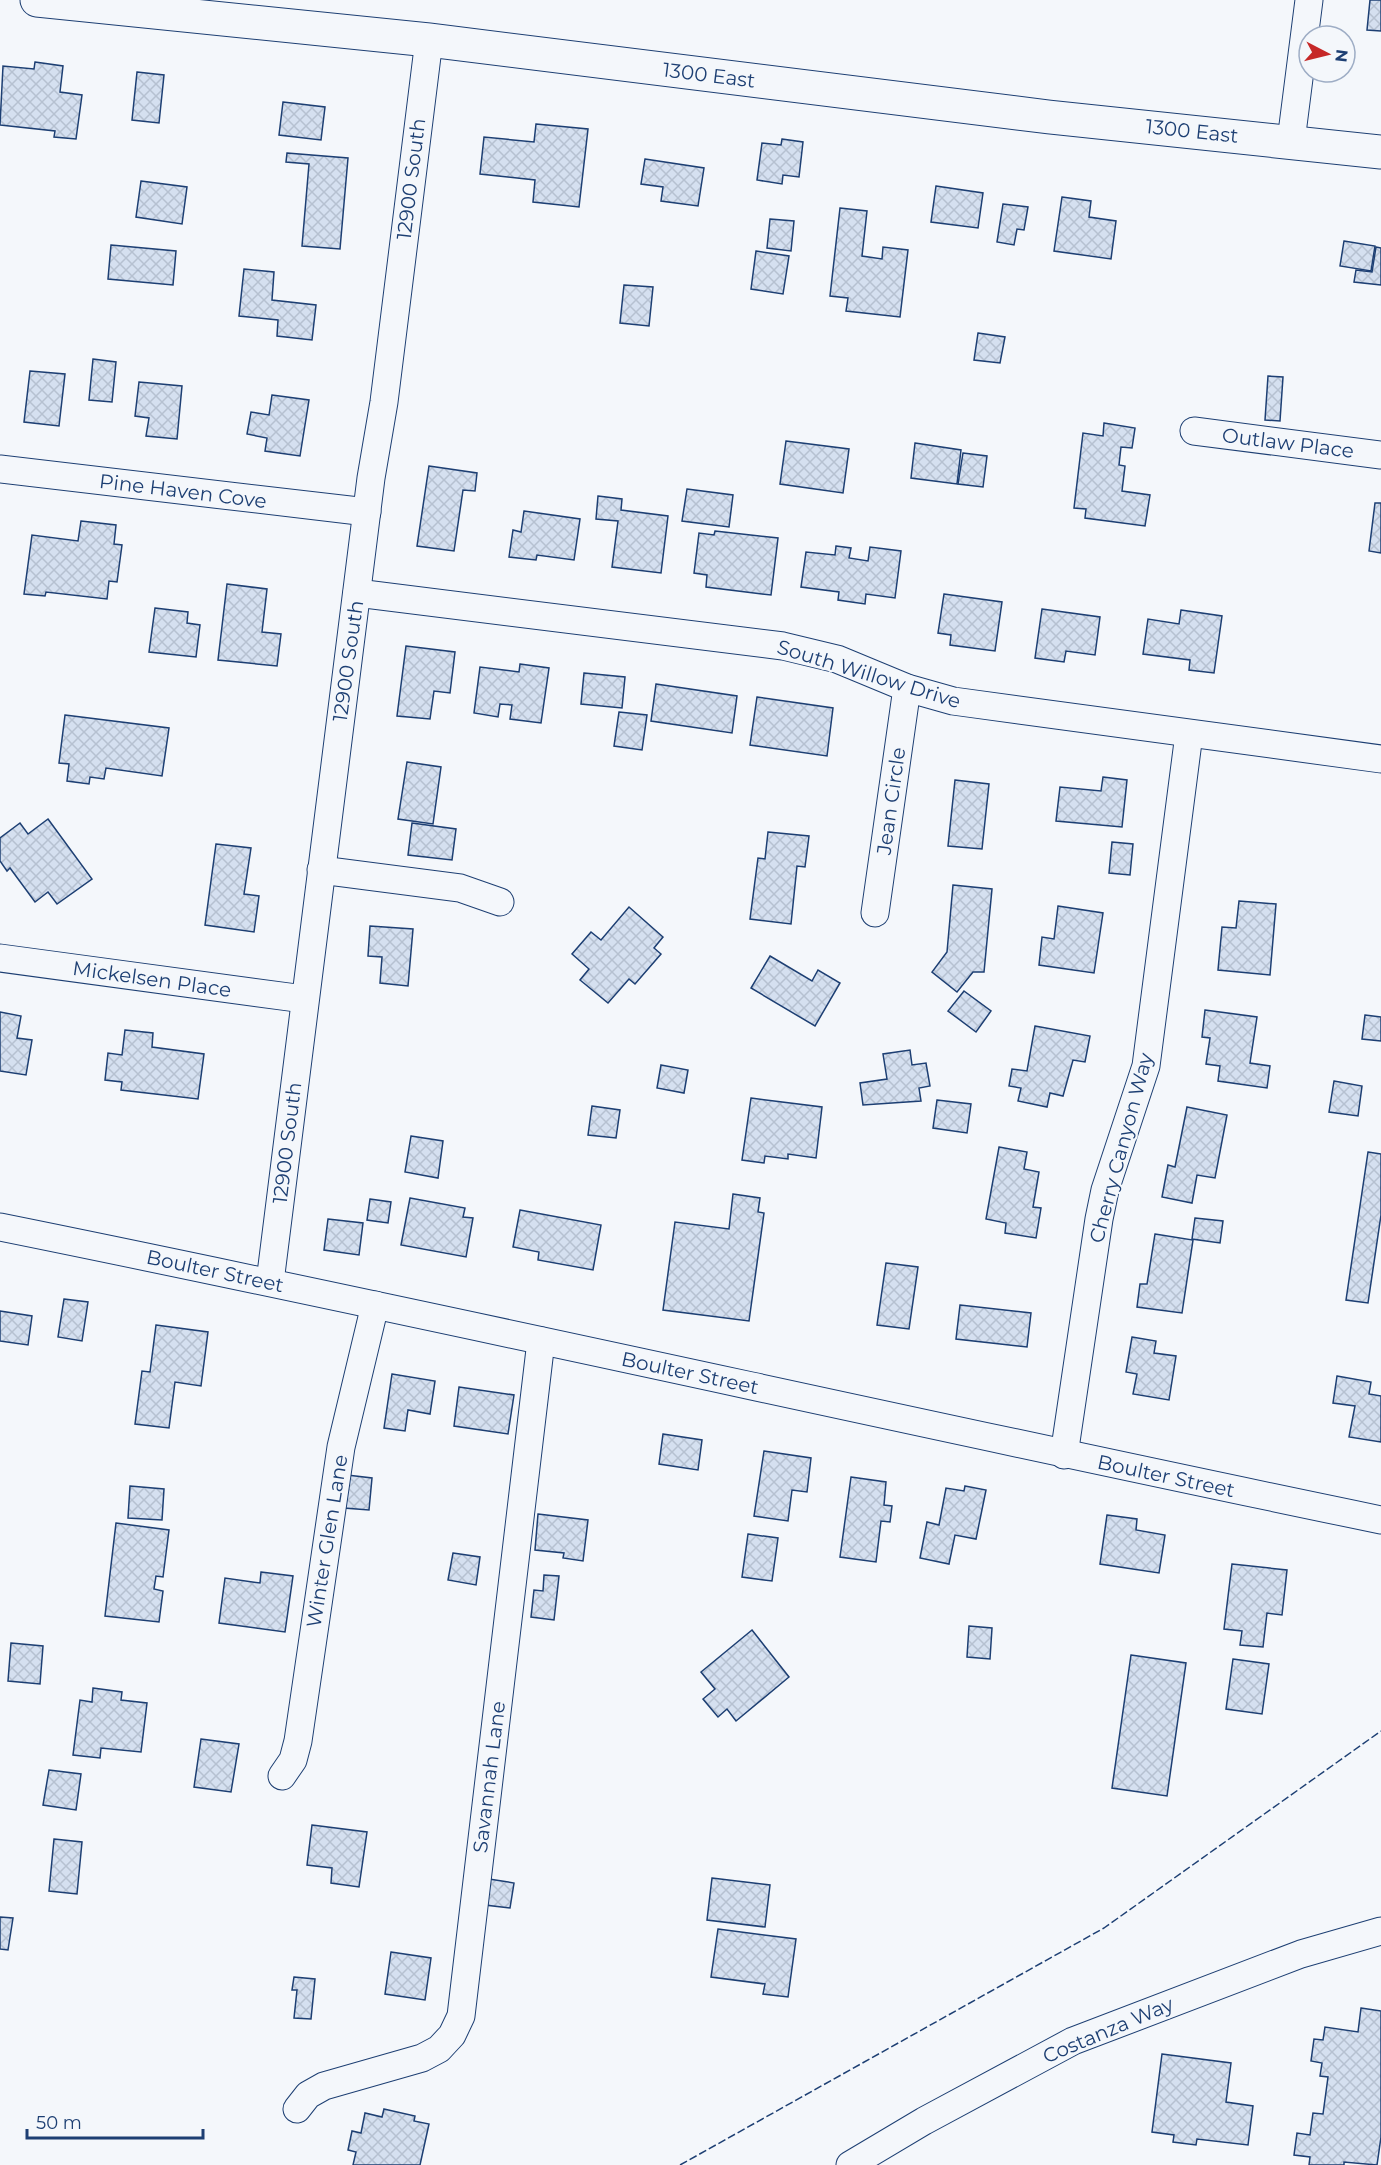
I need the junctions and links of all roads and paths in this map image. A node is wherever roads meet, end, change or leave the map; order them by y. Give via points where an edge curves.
1 (37, 0) edge
2 (1310, 0) edge
3 (429, 40) junction
4 (1291, 141) junction
5 (1381, 152) edge
6 (1194, 431) dead end
7 (1381, 454) edge
8 (0, 469) edge
9 (367, 512) junction
10 (357, 593) junction
11 (907, 688) junction
12 (1189, 734) junction
13 (1381, 759) edge
14 (321, 870) junction
15 (501, 902) dead end
16 (875, 913) dead end
17 (0, 958) edge
18 (304, 999) junction
19 (0, 1227) edge
20 (270, 1282) junction
21 (375, 1305) junction
22 (541, 1341) junction
23 (1064, 1455) junction
24 (1381, 1520) edge
25 (282, 1776) dead end
26 (1381, 1931) edge
27 (297, 2109) dead end
28 (850, 2165) edge

1 - 3 main road, 1300 East
2 - 4 street
3 - 4 main road, 1300 East via 1049,117
3 - 9 street, 12900 South
4 - 5 main road, 1300 East
6 - 7 street, Outlaw Place
8 - 9 street, Pine Haven Cove
9 - 10 street, 12900 South
10 - 11 street, South Willow Drive via 783,646 863,668
10 - 14 street, 12900 South
11 - 12 street, South Willow Drive via 938,698 1011,711
11 - 16 street, Jean Circle
12 - 13 street, South Willow Drive
12 - 23 street, Cherry Canyon Way via 1146,1066 1099,1219
14 - 15 street via 460,888
14 - 18 street, 12900 South
17 - 18 street, Mickelsen Place
18 - 20 street, 12900 South
19 - 20 street, Boulter Street
20 - 21 street, Boulter Street
21 - 22 street, Boulter Street
21 - 25 street, Winter Glen Lane via 341,1447 298,1741 293,1760
22 - 23 street, Boulter Street
22 - 27 street, Savannah Lane via 461,2016 452,2035 439,2049 422,2058 324,2086 308,2095
23 - 24 street, Boulter Street
26 - 28 street, Costanza Way via 1301,1954 1073,2041

